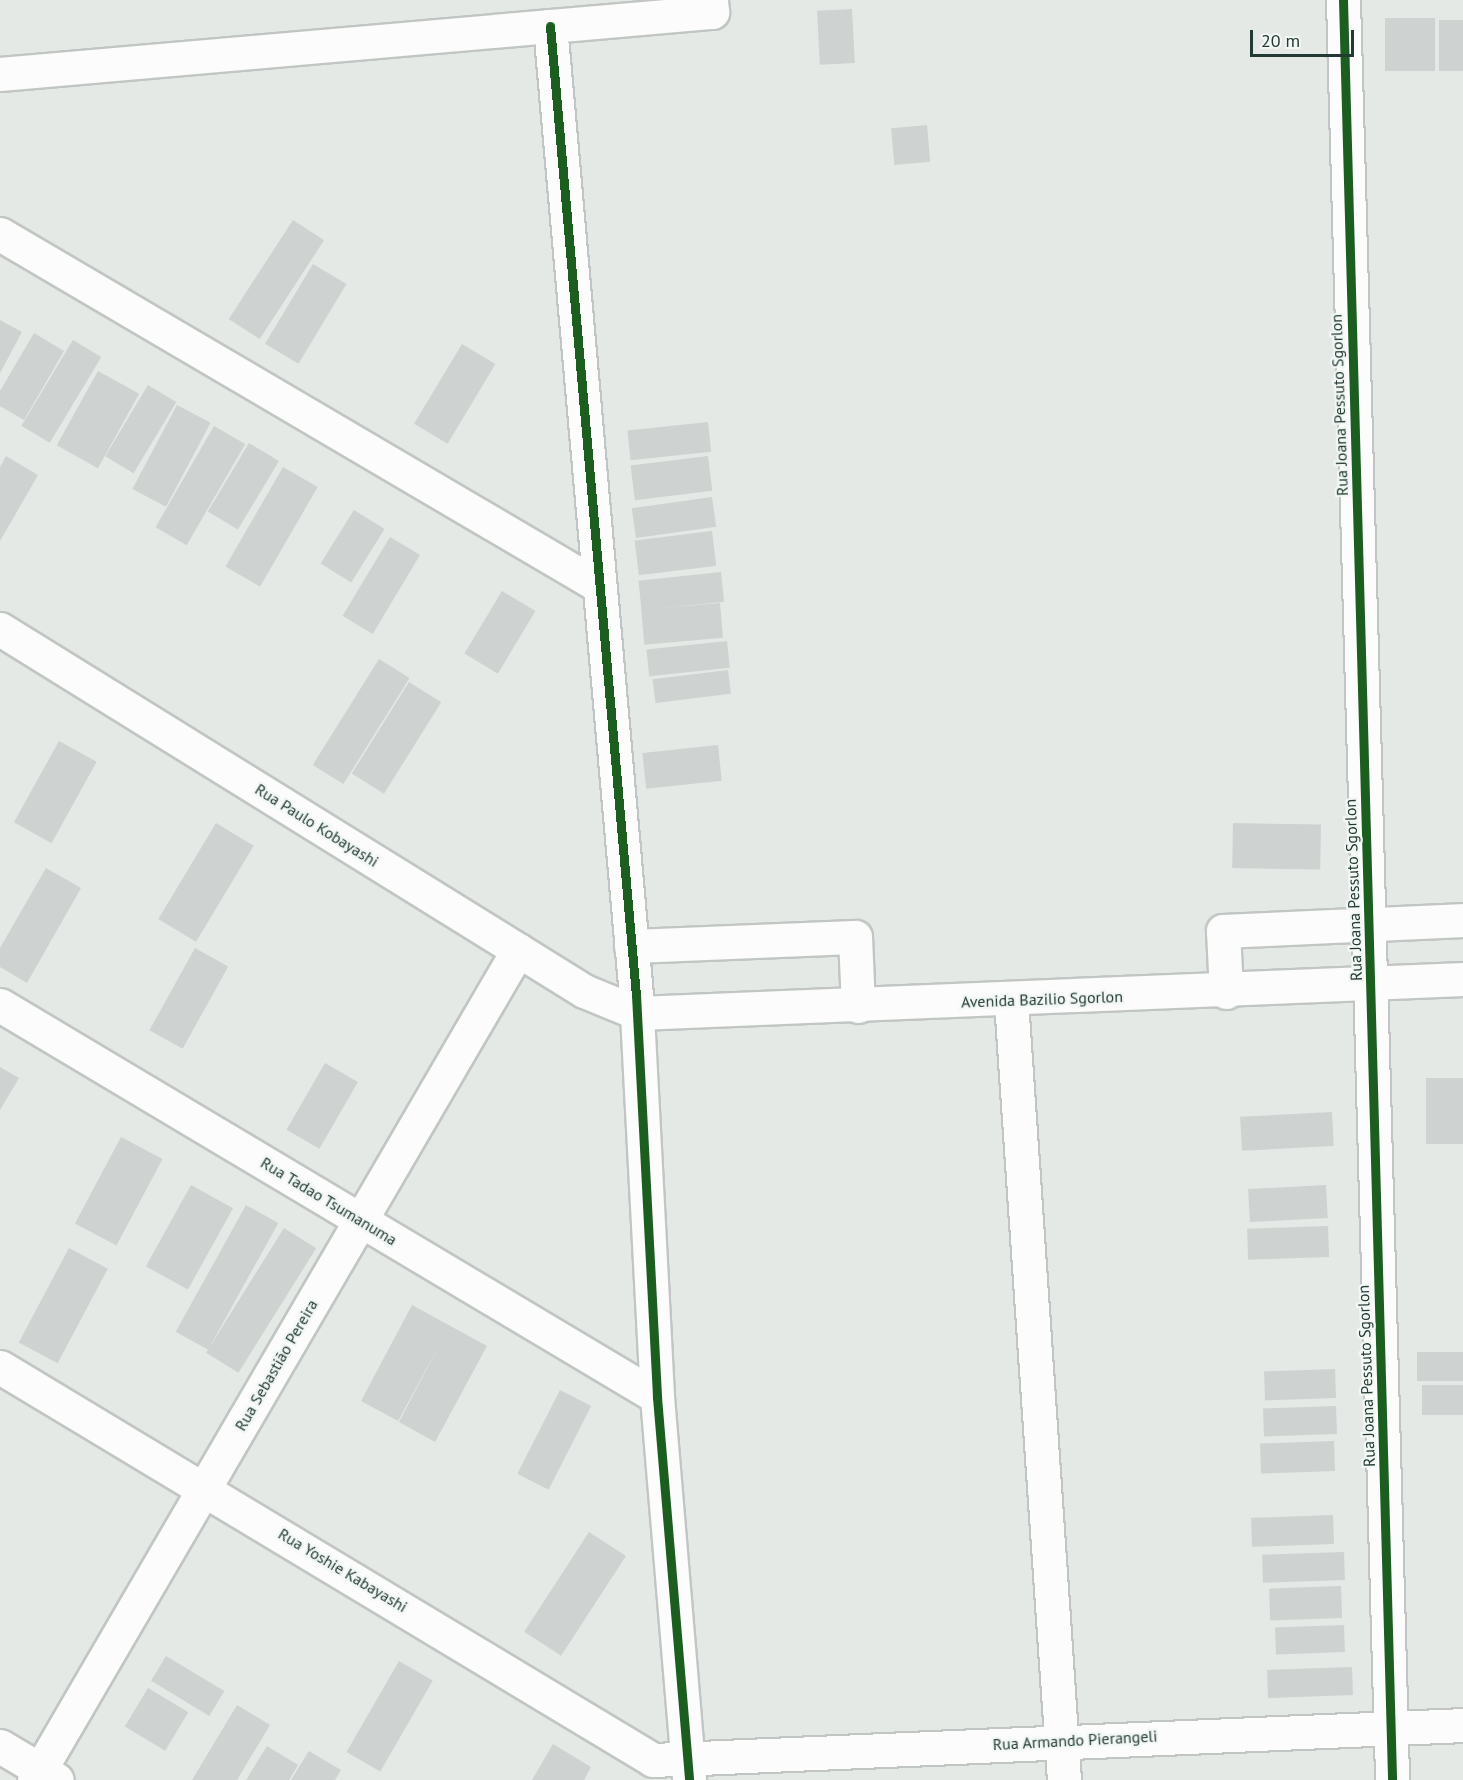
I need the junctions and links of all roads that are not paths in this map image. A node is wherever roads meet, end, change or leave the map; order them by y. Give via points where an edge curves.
1 (711, 0) edge
2 (1343, 0) edge
3 (550, 26) junction
4 (0, 74) edge
5 (0, 234) edge
6 (599, 586) junction
7 (0, 629) edge
8 (1463, 920) edge
9 (1369, 928) junction
10 (632, 946) junction
11 (518, 950) junction
12 (1463, 979) edge
13 (1370, 987) junction
14 (1226, 992) junction
15 (1011, 1000) junction
16 (0, 1005) edge
17 (858, 1006) junction
18 (638, 1013) junction
19 (360, 1220) junction
20 (0, 1367) edge
21 (657, 1397) junction
22 (206, 1486) junction
23 (1463, 1725) edge
24 (1391, 1727) junction
25 (1062, 1739) junction
26 (0, 1746) edge
27 (688, 1771) edge
28 (44, 1777) edge
29 (1064, 1780) edge
30 (1392, 1780) edge

1 - 3 street via 712,12
2 - 9 street, Rua Joana Pessuto Sgorlon
3 - 4 street
3 - 6 street
5 - 6 street
6 - 10 street
7 - 11 street, Rua Paulo Kobayashi
8 - 9 street
9 - 13 street, Rua Joana Pessuto Sgorlon
9 - 14 street via 1223,931
10 - 17 street via 855,937
10 - 18 street
11 - 18 street, Rua Paulo Kobayashi via 584,991
11 - 19 street, Rua Sebastião Pereira
12 - 13 street, Avenida Bazilio Sgorlon
13 - 14 street, Avenida Bazilio Sgorlon
13 - 24 street, Rua Joana Pessuto Sgorlon
14 - 15 street, Avenida Bazilio Sgorlon
15 - 17 street, Avenida Bazilio Sgorlon
15 - 25 street
16 - 19 street, Rua Tadao Tsumanuma
17 - 18 street, Avenida Bazilio Sgorlon
18 - 21 street
19 - 21 street, Rua Tadao Tsumanuma
19 - 22 street, Rua Sebastião Pereira
20 - 22 street, Rua Yoshie Kabayashi
21 - 27 street
22 - 27 street, Rua Yoshie Kabayashi via 653,1760
22 - 28 street, Rua Sebastião Pereira
23 - 24 street, Rua Armando Pierangeli
24 - 25 street, Rua Armando Pierangeli
24 - 30 street, Rua Joana Pessuto Sgorlon
25 - 27 street, Rua Armando Pierangeli
25 - 29 street
26 - 28 street

